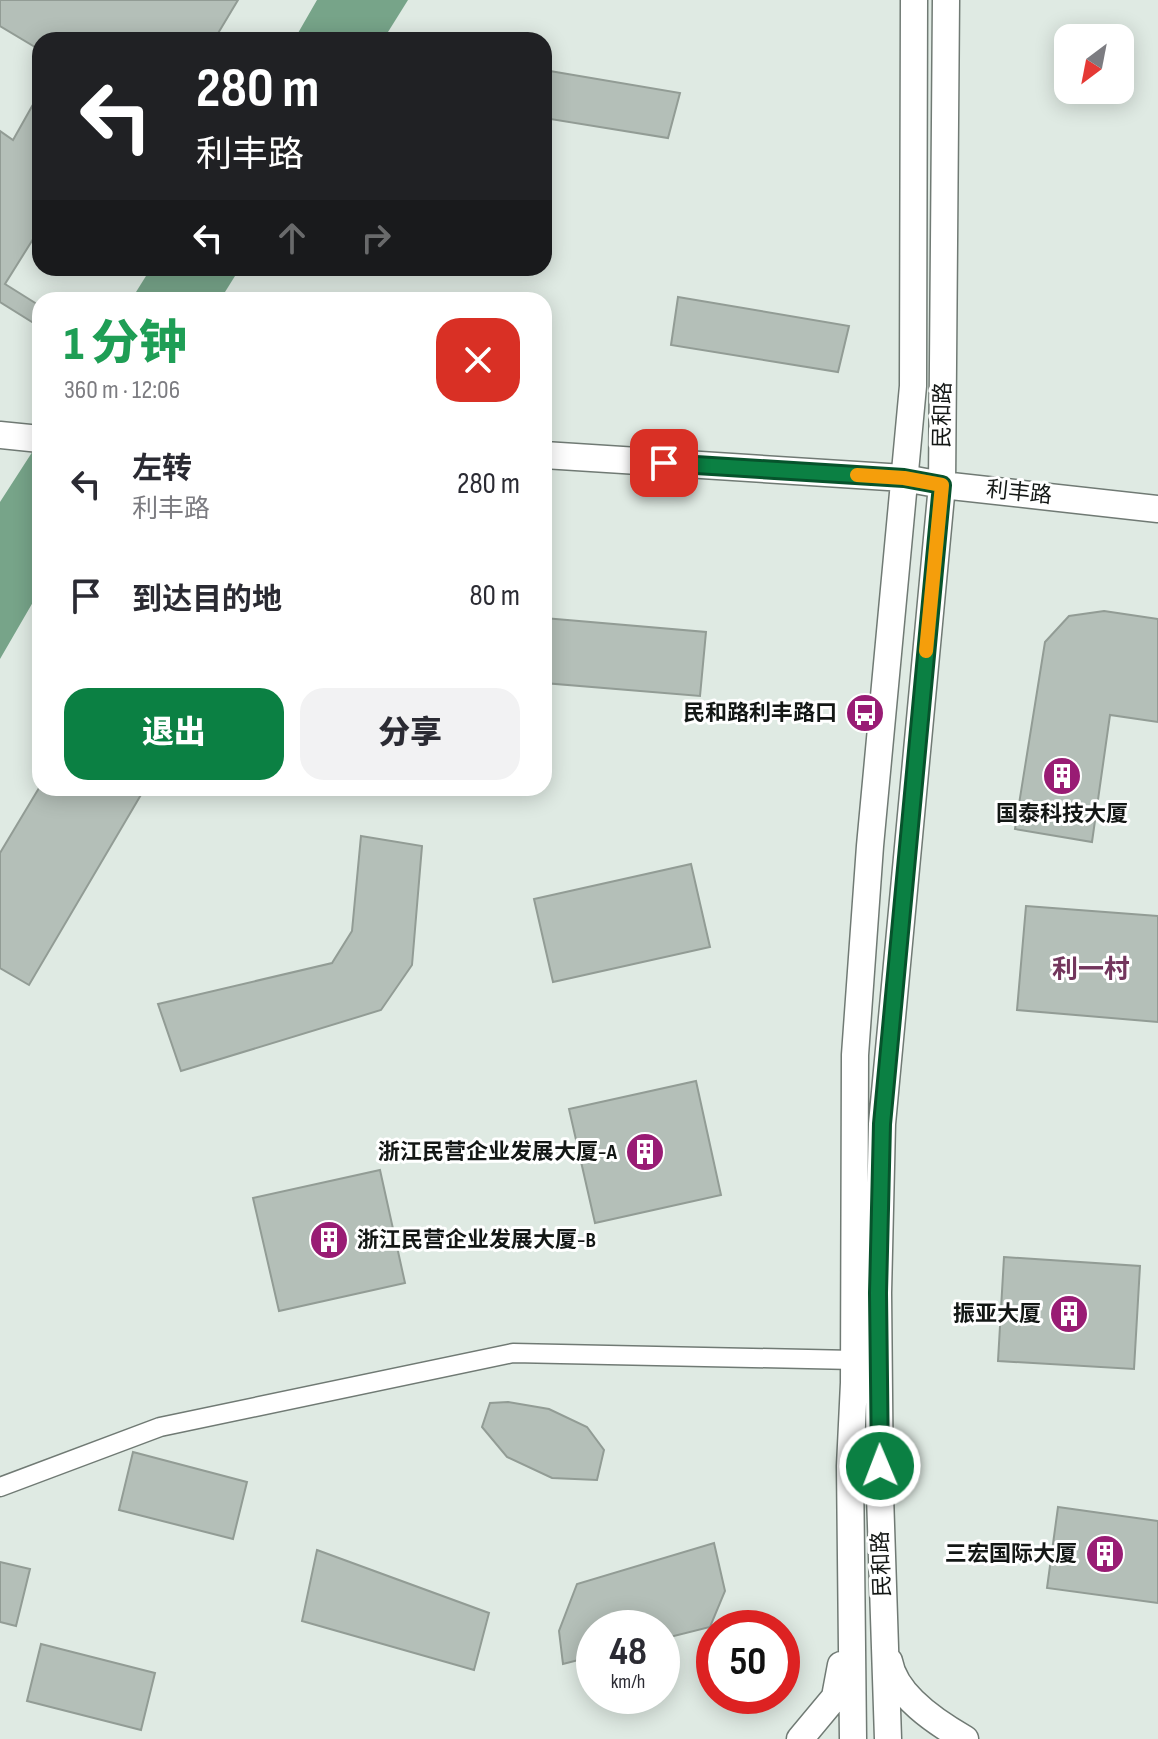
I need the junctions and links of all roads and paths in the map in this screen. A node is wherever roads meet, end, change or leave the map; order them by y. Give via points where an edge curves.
1 (914, 0) edge
2 (946, 0) edge
3 (552, 456) edge
4 (904, 478) junction
5 (942, 485) junction
6 (1158, 509) edge
7 (854, 1360) junction
8 (0, 1487) edge
9 (851, 1606) junction
10 (884, 1632) junction
11 (800, 1739) edge
12 (853, 1739) edge
13 (888, 1739) edge
14 (965, 1739) edge

1 - 4 main road, 民和路 via 913,386
2 - 5 main road, 民和路
3 - 4 main road, 利丰路
4 - 5 main road, 利丰路
4 - 7 main road, 民和路 via 855,1055
5 - 6 main road, 利丰路
5 - 10 main road, 民和路 via 882,1124 878,1309
7 - 8 street via 513,1353 160,1427
7 - 9 main road, 民和路
9 - 11 main road via 835,1697
9 - 12 main road, 民和路
10 - 13 main road, 民和路
10 - 14 main road via 891,1674 927,1717

